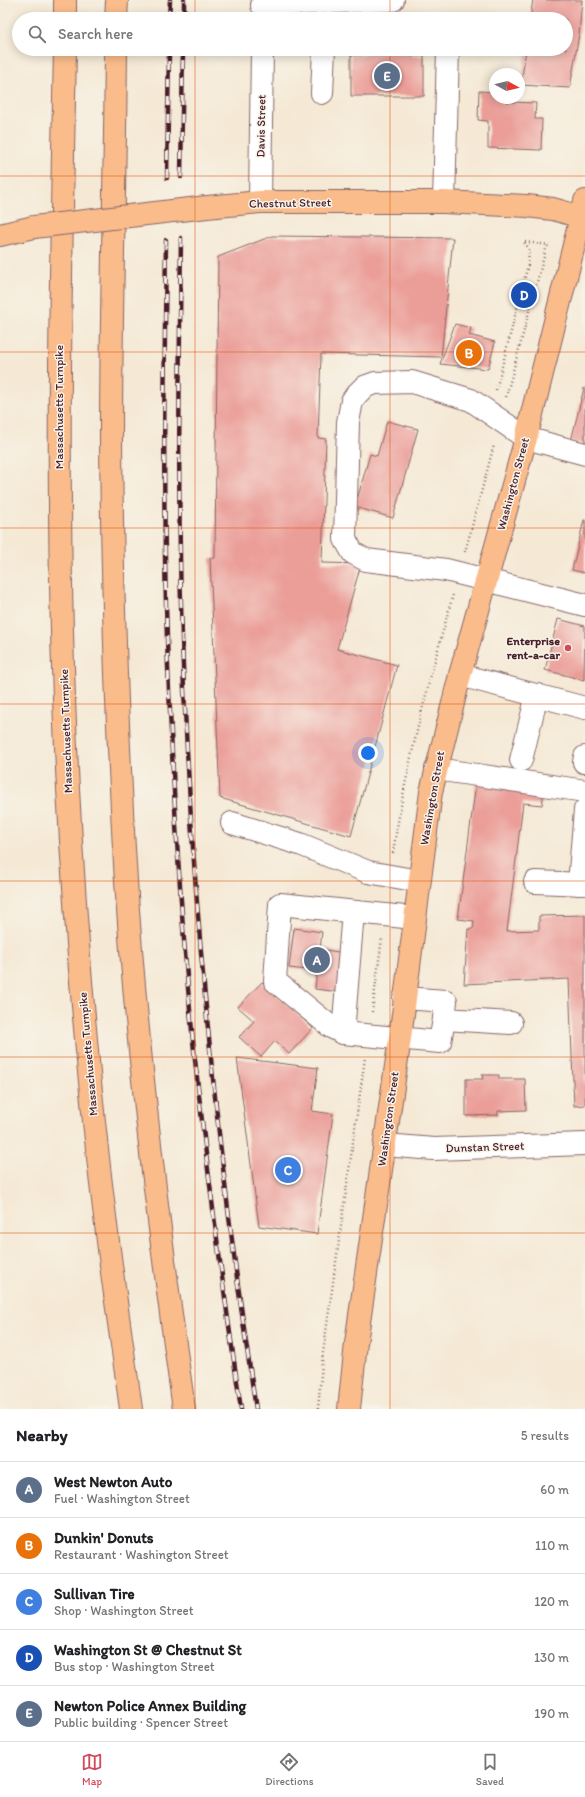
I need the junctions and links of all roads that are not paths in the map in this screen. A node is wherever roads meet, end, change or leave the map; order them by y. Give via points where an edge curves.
1 (66, 0) edge
2 (117, 0) edge
3 (394, 0) edge
4 (262, 8) edge
5 (65, 12) edge
6 (116, 12) edge
7 (65, 56) edge
8 (116, 56) edge
9 (262, 56) edge
10 (324, 56) edge
11 (448, 56) edge
12 (322, 93) dead end
13 (260, 202) junction
14 (444, 202) junction
15 (583, 209) edge
16 (0, 235) edge
17 (526, 438) junction
18 (585, 454) edge
19 (486, 580) junction
20 (585, 605) edge
21 (460, 675) junction
22 (537, 695) junction
23 (585, 708) edge
24 (521, 760) dead end
25 (436, 769) junction
26 (585, 791) edge
27 (585, 810) edge
28 (232, 823) dead end
29 (418, 881) junction
30 (535, 882) dead end
31 (582, 884) edge
32 (353, 912) junction
33 (414, 918) junction
34 (404, 998) junction
35 (444, 1019) junction
36 (511, 1022) dead end
37 (343, 1033) junction
38 (400, 1038) junction
39 (585, 1144) edge
40 (385, 1145) junction
41 (131, 1409) edge
42 (184, 1409) edge
43 (349, 1409) edge

1 - 5 main road
2 - 6 main road
3 - 4 street
7 - 41 main road, Massachusetts Turnpike via 59,524 68,780 88,1062
8 - 42 main road via 111,436 121,793 141,1060
9 - 13 street, Davis Street
10 - 12 street
11 - 14 street
13 - 14 main road, Chestnut Street
13 - 16 main road, Chestnut Street, bridge via 34,227
14 - 15 main road, Chestnut Street
15 - 17 main road, Washington Street
17 - 18 street
17 - 19 main road, Washington Street
17 - 19 street via 471,400 412,382 375,383 364,387 352,401 348,422 345,539 353,554 366,560 446,570
19 - 20 street
19 - 21 main road, Washington Street
21 - 22 street
21 - 25 main road, Washington Street
22 - 23 street
22 - 24 street
25 - 26 street
25 - 29 main road, Washington Street
27 - 31 street
28 - 29 street via 300,844 368,872
29 - 33 main road, Washington Street
30 - 31 street
32 - 33 street
32 - 37 street
32 - 37 street via 280,904 275,981 331,1027
33 - 34 main road, Washington Street
34 - 35 street via 446,1001
34 - 38 main road, Washington Street
35 - 36 street
35 - 38 street via 440,1042
37 - 38 street
38 - 40 main road, Washington Street
39 - 40 street, Dunstan Street via 434,1149
40 - 43 main road, Washington Street

